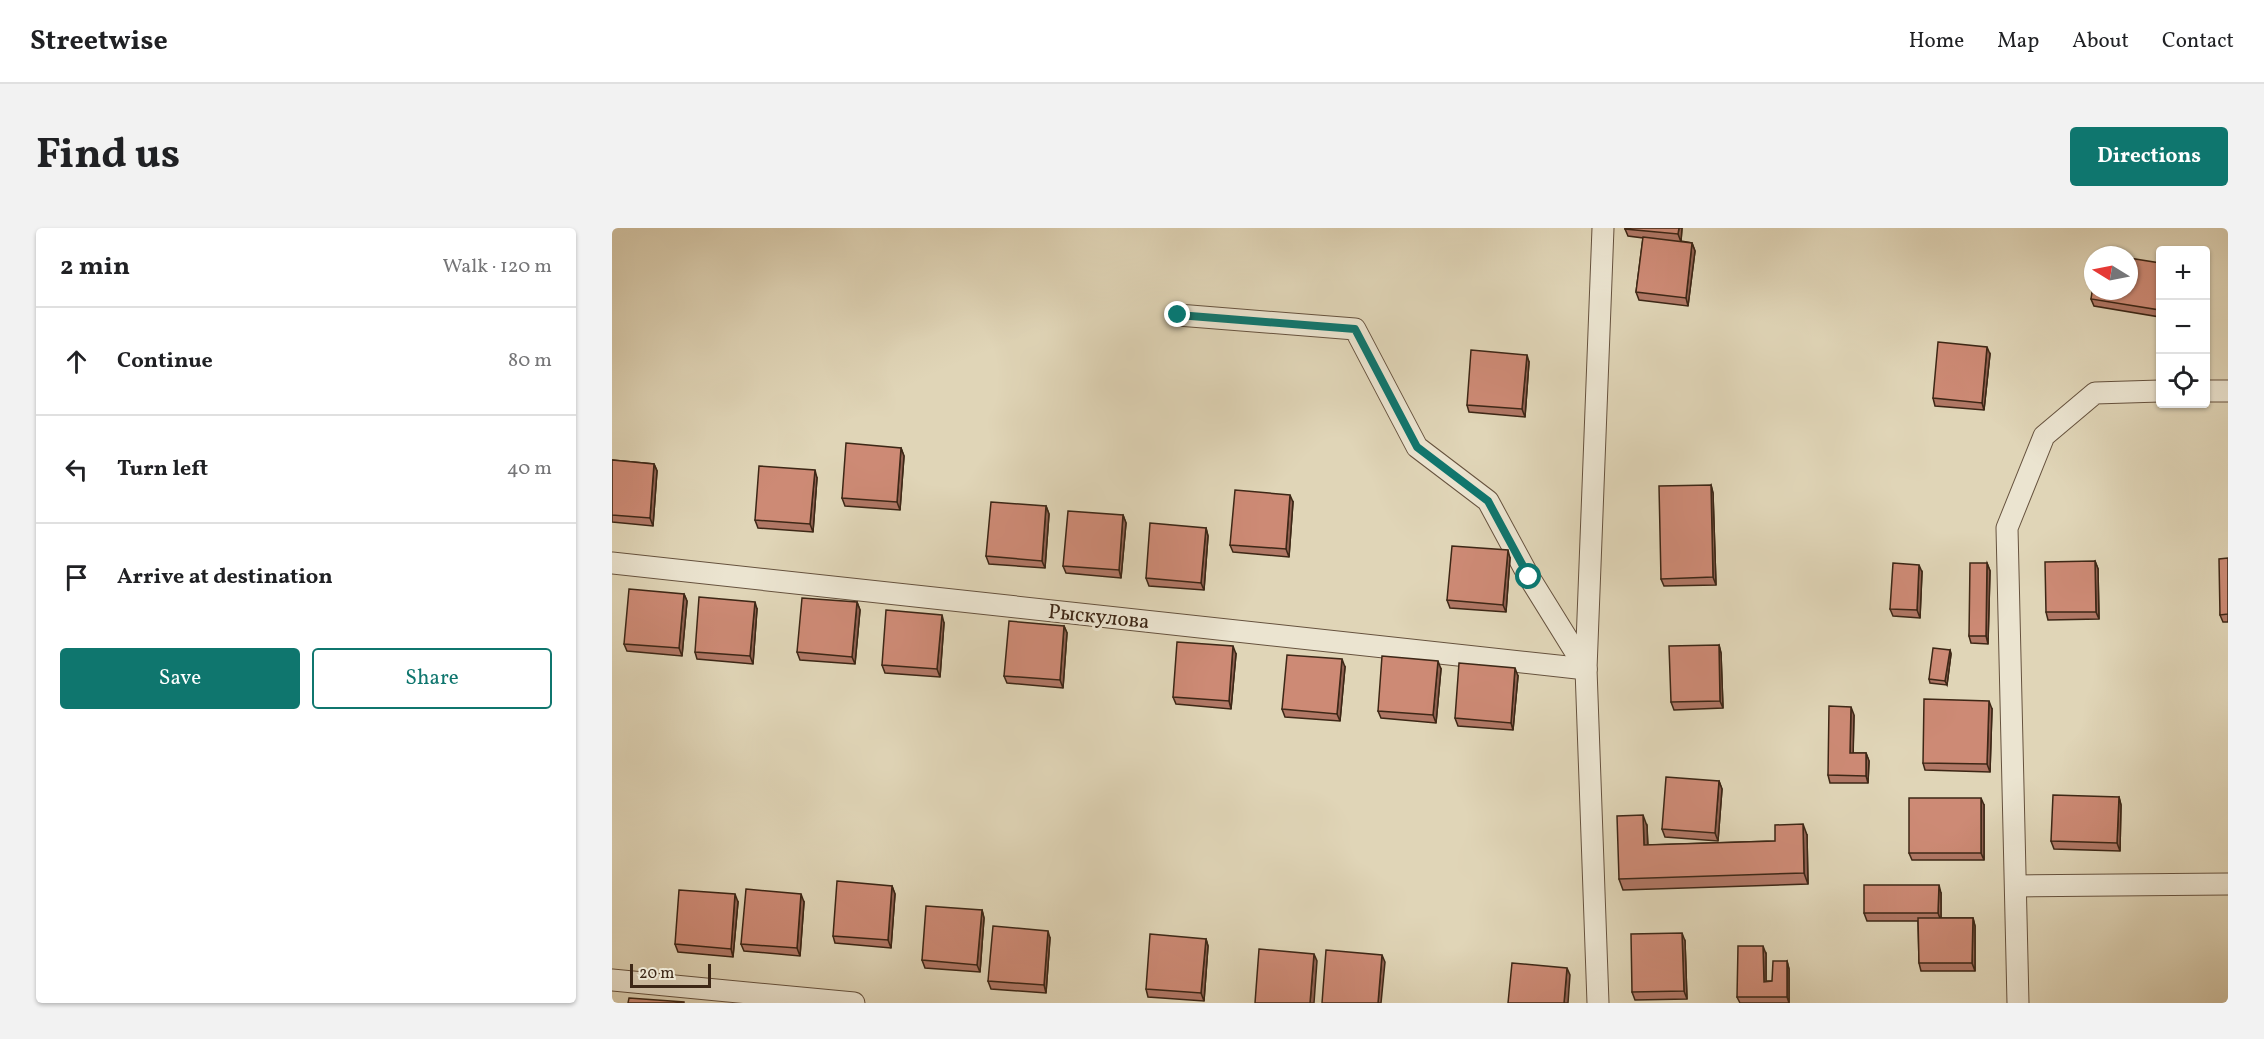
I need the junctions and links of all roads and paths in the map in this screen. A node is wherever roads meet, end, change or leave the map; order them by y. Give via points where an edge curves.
1 (1603, 228) edge
2 (1178, 315) dead end
3 (2156, 391) edge
4 (2210, 391) edge
5 (2228, 391) edge
6 (612, 563) edge
7 (1586, 669) junction
8 (2228, 884) edge
9 (2016, 886) junction
10 (612, 980) edge
11 (854, 1003) edge
12 (1598, 1003) edge
13 (2018, 1003) edge

1 - 7 street
2 - 7 street via 1355,329 1417,447 1488,501
3 - 9 street via 2095,393 2044,436 2007,528
4 - 5 street
6 - 7 street, Рыскулова
7 - 12 street
8 - 9 street
9 - 13 street
10 - 11 street

